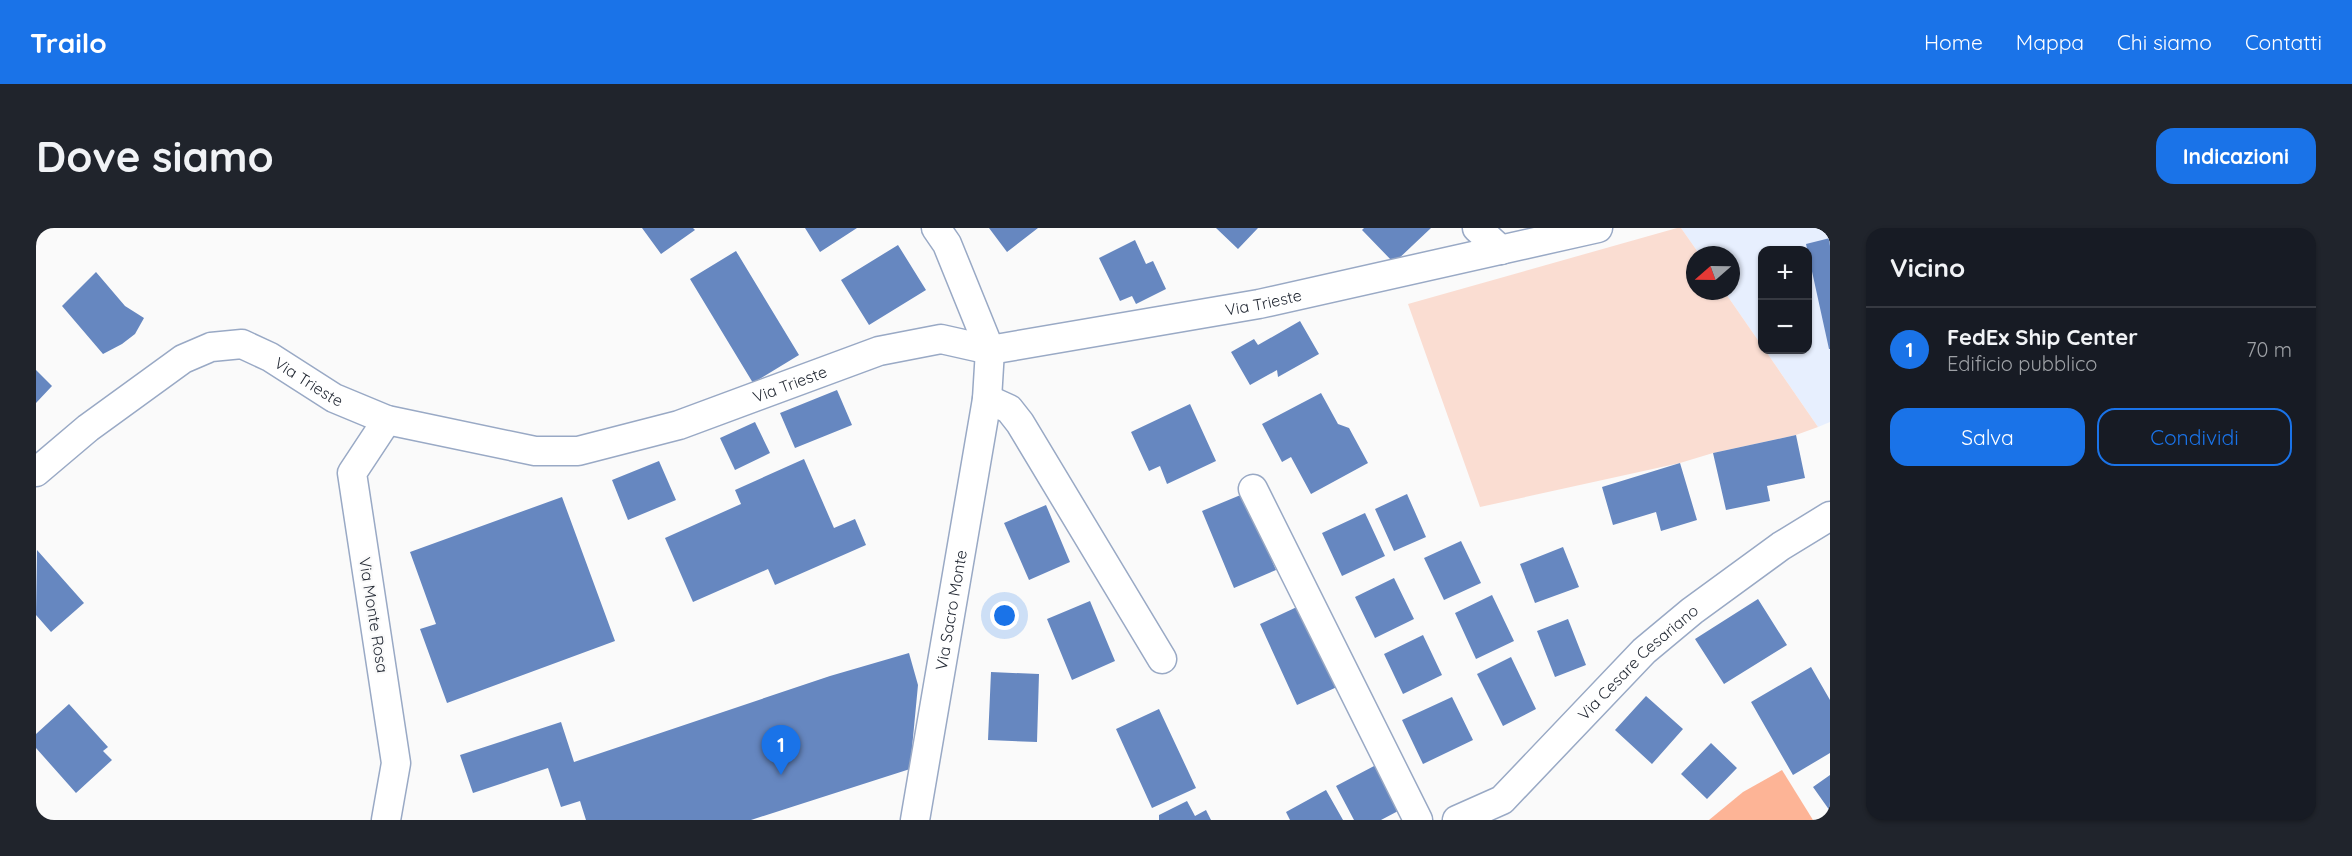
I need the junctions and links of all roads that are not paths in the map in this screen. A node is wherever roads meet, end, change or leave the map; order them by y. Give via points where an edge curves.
1 (936, 228) edge
2 (1477, 228) edge
3 (1598, 228) edge
4 (1502, 250) junction
5 (990, 350) junction
6 (987, 399) junction
7 (387, 420) junction
8 (36, 472) edge
9 (1253, 489) dead end
10 (1830, 516) edge
11 (1162, 659) dead end
12 (386, 820) edge
13 (915, 820) edge
14 (1418, 820) edge
15 (1457, 820) edge

1 - 5 street, Via Sacro Monte via 947,244
2 - 4 street
3 - 4 street, Via Trieste
4 - 5 street, Via Trieste via 1259,304
5 - 6 street, Via Sacro Monte
5 - 7 street, Via Trieste via 941,339 879,351 679,425 578,451 535,451
6 - 11 street via 1010,410 1020,423
6 - 13 street, Via Sacro Monte
7 - 8 street, Via Trieste via 334,398 242,344 211,347 183,359 88,428
7 - 12 street, Via Monte Rosa via 352,473 396,763
9 - 14 street
10 - 15 street, Via Cesare Cesariano via 1781,546 1692,611 1644,651 1502,800

